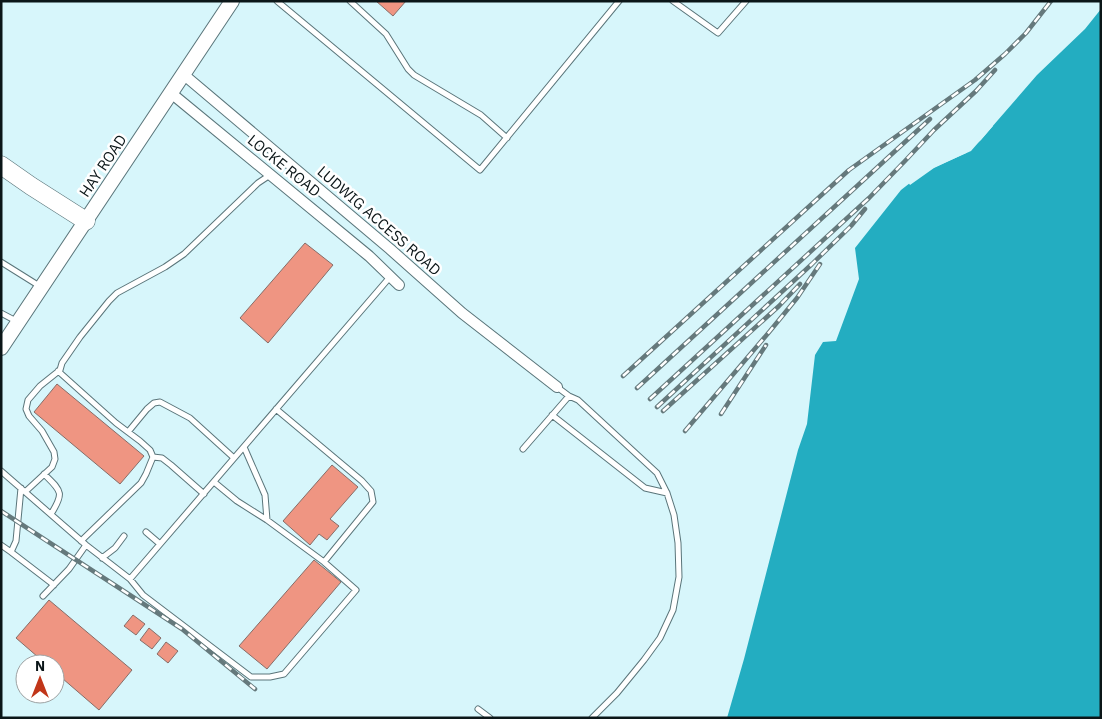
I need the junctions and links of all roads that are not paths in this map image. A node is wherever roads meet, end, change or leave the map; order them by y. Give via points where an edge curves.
1 (232, 1) edge
2 (277, 1) edge
3 (350, 1) edge
4 (619, 1) edge
5 (673, 1) edge
6 (746, 1) edge
7 (183, 74) junction
8 (171, 93) junction
9 (507, 138) junction
10 (1, 165) edge
11 (271, 175) junction
12 (86, 221) junction
13 (1, 262) edge
14 (390, 276) junction
15 (399, 285) dead end
16 (41, 288) junction
17 (1, 313) edge
18 (18, 322) junction
19 (1, 348) edge
20 (58, 371) junction
21 (558, 387) joint
22 (569, 396) junction
23 (276, 409) junction
24 (552, 415) junction
25 (128, 432) junction
26 (244, 447) junction
27 (523, 449) dead end
28 (153, 457) junction
29 (234, 458) junction
30 (1, 471) edge
31 (44, 474) junction
32 (214, 482) junction
33 (23, 490) junction
34 (667, 493) junction
35 (204, 494) junction
36 (51, 514) junction
37 (267, 520) junction
38 (146, 532) dead end
39 (124, 536) dead end
40 (84, 543) junction
41 (160, 544) junction
42 (1, 545) edge
43 (12, 552) junction
44 (102, 558) junction
45 (324, 562) junction
46 (130, 579) junction
47 (54, 585) junction
48 (43, 596) dead end
49 (478, 709) dead end
50 (490, 718) edge
51 (592, 718) edge

1 - 7 main road, HAY ROAD
2 - 9 lane via 480,170
3 - 9 lane via 386,34 414,75 481,115
4 - 9 lane
5 - 6 lane via 718,32
7 - 8 main road, HAY ROAD
7 - 21 street, LUDWIG ACCESS ROAD via 462,313
8 - 11 street, LOCKE ROAD
8 - 12 main road, HAY ROAD
10 - 12 highway
11 - 14 street, LOCKE ROAD
11 - 20 lane via 258,183 184,254 116,293 80,337
12 - 16 main road, HAY ROAD
13 - 16 lane
14 - 15 street, LOCKE ROAD
14 - 23 lane
16 - 18 main road, HAY ROAD
17 - 18 lane
18 - 19 main road, HAY ROAD
20 - 25 lane
20 - 31 lane via 28,400 26,409 54,452 52,467
21 - 22 lane
22 - 24 lane
22 - 34 lane via 578,400 656,474
23 - 26 lane
23 - 45 lane via 371,491 373,502
24 - 27 lane
24 - 34 lane via 645,488
25 - 28 lane via 150,450
25 - 29 lane via 146,409 160,402 190,418
26 - 29 lane
26 - 37 lane via 265,495
28 - 35 lane via 162,458
28 - 40 lane via 141,483
29 - 32 lane
30 - 33 lane
31 - 33 lane
31 - 36 lane via 61,494
32 - 35 lane
32 - 37 lane
33 - 36 lane
33 - 43 lane
34 - 51 lane via 678,543 679,576 673,610 660,638 644,660
35 - 41 lane
36 - 40 lane
37 - 45 lane
38 - 41 lane
39 - 44 lane
40 - 44 lane
40 - 47 lane via 69,569
41 - 46 lane
42 - 43 lane
43 - 47 lane
44 - 46 lane
45 - 46 lane via 356,590 284,674 270,677 251,677 143,595
47 - 48 lane
49 - 50 lane

